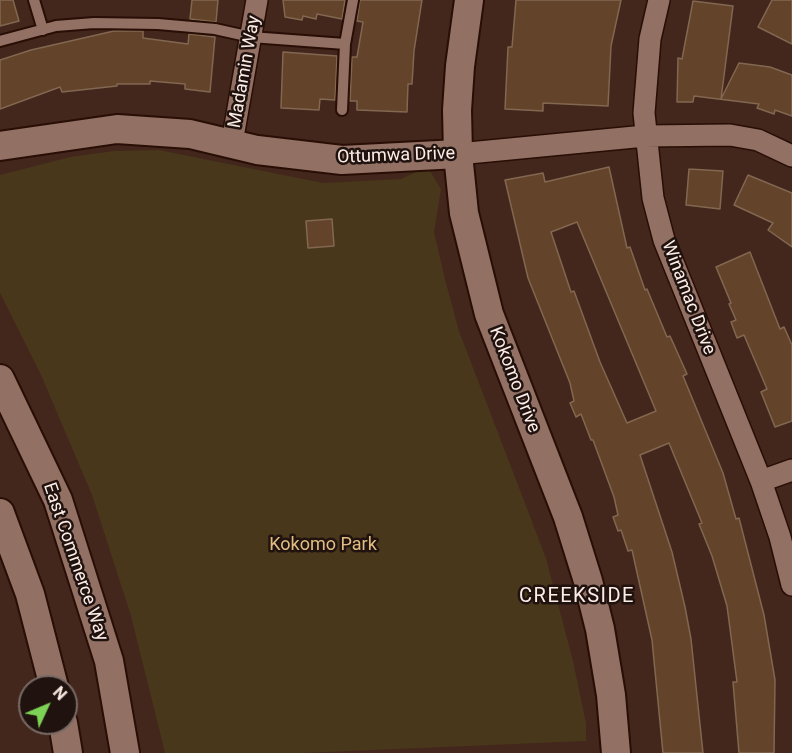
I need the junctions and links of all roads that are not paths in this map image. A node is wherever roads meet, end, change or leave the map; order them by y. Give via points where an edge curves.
1 (34, 0) edge
2 (257, 0) edge
3 (353, 0) edge
4 (470, 0) edge
5 (660, 0) edge
6 (43, 30) junction
7 (251, 36) junction
8 (0, 41) edge
9 (345, 44) junction
10 (342, 110) dead end
11 (645, 136) junction
12 (232, 143) junction
13 (0, 146) edge
14 (458, 154) junction
15 (792, 156) edge
16 (0, 379) edge
17 (792, 470) edge
18 (760, 481) junction
19 (0, 513) edge
20 (792, 585) edge
21 (51, 675) edge
22 (65, 735) edge
23 (68, 753) edge
24 (125, 753) edge
25 (616, 753) edge

1 - 6 lane
2 - 7 street, Madamin Way
3 - 9 lane
4 - 14 street, Kokomo Drive via 460,66
5 - 11 street, Winamac Drive via 650,39
6 - 7 lane via 94,23 158,24
6 - 8 lane
7 - 9 lane
7 - 12 street, Madamin Way
9 - 10 lane
11 - 14 street, Ottumwa Drive
11 - 15 street, Ottumwa Drive via 730,135 758,140
11 - 18 street, Winamac Drive via 653,198 664,240
12 - 13 street, Ottumwa Drive via 190,134 117,129
12 - 14 street, Ottumwa Drive via 342,160
14 - 25 street, Kokomo Drive via 464,213 489,314 568,517 588,581 611,695
16 - 24 street, East Commerce Way via 58,500 109,661
17 - 18 street
18 - 20 street, Winamac Drive
19 - 21 street via 30,594
22 - 23 street

